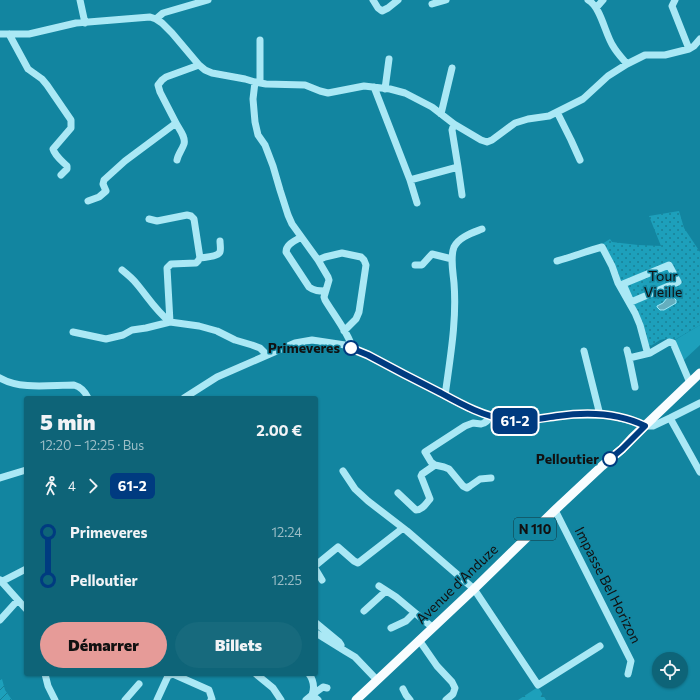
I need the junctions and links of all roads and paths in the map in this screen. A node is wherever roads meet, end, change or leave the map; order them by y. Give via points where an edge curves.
1 (80, 0) edge
2 (208, 0) edge
3 (373, 0) edge
4 (398, 0) edge
5 (446, 0) edge
6 (588, 0) edge
7 (602, 0) edge
8 (675, 0) edge
9 (432, 4) dead end
10 (596, 8) junction
11 (156, 19) junction
12 (85, 22) junction
13 (0, 34) edge
14 (8, 34) junction
15 (260, 40) dead end
16 (700, 40) edge
17 (689, 49) junction
18 (389, 59) dead end
19 (627, 64) junction
20 (199, 65) junction
21 (452, 68) dead end
22 (257, 82) junction
23 (374, 87) junction
24 (385, 89) junction
25 (557, 112) junction
26 (441, 114) junction
27 (176, 123) junction
28 (454, 124) junction
29 (177, 160) dead end
30 (580, 160) dead end
31 (458, 167) junction
32 (61, 175) dead end
33 (410, 180) junction
34 (462, 195) dead end
35 (88, 201) dead end
36 (417, 203) dead end
37 (149, 219) dead end
38 (482, 229) dead end
39 (301, 237) junction
40 (220, 241) dead end
41 (200, 258) junction
42 (452, 259) junction
43 (318, 260) junction
44 (557, 261) dead end
45 (415, 265) dead end
46 (671, 269) joint
47 (122, 270) dead end
48 (325, 291) junction
49 (170, 322) junction
50 (344, 331) junction
51 (73, 332) dead end
52 (352, 348) junction
53 (627, 350) dead end
54 (584, 351) dead end
55 (650, 353) junction
56 (267, 355) junction
57 (629, 358) junction
58 (700, 373) edge
59 (0, 378) edge
60 (690, 383) junction
61 (635, 386) dead end
62 (87, 396) edge
63 (187, 396) edge
64 (445, 396) junction
65 (699, 405) edge
66 (600, 415) junction
67 (490, 416) junction
68 (670, 418) junction
69 (645, 426) junction
70 (435, 465) junction
71 (24, 471) edge
72 (343, 472) dead end
73 (700, 472) edge
74 (0, 478) edge
75 (491, 478) dead end
76 (398, 493) dead end
77 (555, 510) junction
78 (403, 528) junction
79 (318, 564) edge
80 (24, 570) edge
81 (318, 573) edge
82 (322, 580) dead end
83 (1, 581) edge
84 (379, 586) dead end
85 (474, 589) junction
86 (386, 591) junction
87 (18, 600) junction
88 (24, 608) edge
89 (364, 611) dead end
90 (414, 613) junction
91 (0, 620) edge
92 (318, 625) edge
93 (432, 627) junction
94 (391, 628) dead end
95 (318, 634) edge
96 (419, 640) junction
97 (600, 646) dead end
98 (345, 650) junction
99 (628, 674) dead end
100 (46, 676) edge
101 (168, 676) edge
102 (178, 676) edge
103 (258, 676) edge
104 (310, 676) edge
105 (377, 680) junction
106 (139, 684) dead end
107 (327, 688) dead end
108 (403, 689) dead end
109 (309, 697) edge
110 (55, 700) edge
111 (124, 700) edge
112 (157, 700) edge
113 (211, 700) edge
114 (281, 700) edge
115 (318, 700) edge
116 (356, 700) edge
117 (410, 700) edge
118 (446, 700) edge

1 - 12 street
2 - 11 street via 163,13
3 - 4 street via 382,11
5 - 9 street
6 - 10 street
7 - 10 street
8 - 17 street via 672,6
10 - 19 street via 612,46
11 - 12 street via 150,17
11 - 20 street
12 - 14 street via 29,34
13 - 14 street
14 - 32 street via 28,69 42,79 71,120 71,128 53,149 67,166
15 - 22 street
16 - 17 street
17 - 19 street via 665,55 645,56
18 - 24 street
19 - 25 street via 608,76 583,99
20 - 22 street via 212,73
20 - 27 street via 166,77 158,85
21 - 26 street
22 - 23 street via 305,85 328,93 364,86
22 - 39 street via 253,99 258,135 273,166 288,215
23 - 24 street
23 - 33 street
24 - 26 street via 405,93
25 - 28 street via 515,123 486,142
25 - 30 street
26 - 28 street
27 - 29 street via 184,136
27 - 35 street via 125,161 104,180 104,194
28 - 31 street via 452,130
31 - 33 street
31 - 34 street
33 - 36 street
37 - 41 street via 157,221 191,216 194,219
38 - 42 street via 459,240
39 - 43 street
39 - 48 street via 288,246 286,252 309,286 317,291
40 - 41 street via 219,253
41 - 49 street via 196,263 171,264 167,268
42 - 45 street via 432,254 422,265
42 - 64 street via 454,325
43 - 48 street via 329,280
43 - 50 street via 342,253 361,257 366,265 359,312
44 - 55 street via 602,247 635,313 647,351
46 - 46 street via 678,282 632,302 623,284 669,265
47 - 49 street via 136,282 162,316
48 - 50 street via 325,300
49 - 51 street via 132,330 106,339
49 - 56 street via 199,326 217,332 260,348
50 - 52 street
52 - 56 street via 312,340 295,343
52 - 64 street
53 - 57 street
54 - 66 street
55 - 57 street
55 - 60 street via 669,342 673,343
56 - 63 street via 217,378
57 - 61 street
58 - 60 main road, Avenue d'Anduze / N 110
59 - 62 street via 26,385 74,385 84,390
60 - 69 main road, Avenue d'Anduze / N 110
64 - 67 street
65 - 68 street
66 - 67 street via 571,415 521,421
66 - 69 street via 630,420
67 - 70 street via 484,423 465,426 425,452
68 - 69 street via 653,426
68 - 73 street
69 - 77 main road, Avenue d'Anduze / N 110
70 - 75 street via 449,469 467,488 480,479
70 - 76 street via 421,476 430,499 421,509 416,510
71 - 74 street
72 - 78 street via 368,501
77 - 85 main road, Avenue d'Anduze / N 110
77 - 99 street, Impasse Bel Horizon via 631,661
78 - 79 street via 358,563 338,547
78 - 85 street
80 - 83 street
81 - 82 street
83 - 87 street
84 - 86 street
85 - 93 main road, Avenue d'Anduze / N 110
85 - 97 street via 538,685
86 - 89 street
86 - 90 street
87 - 88 street
87 - 91 street
90 - 93 street
90 - 94 street via 406,621
92 - 98 street
93 - 96 main road, Avenue d'Anduze / N 110
95 - 98 street
96 - 105 main road, Avenue d'Anduze / N 110
96 - 118 street via 456,688
98 - 105 street
100 - 110 street
101 - 112 street
102 - 113 street via 209,690
103 - 114 street via 273,688
104 - 109 street via 314,689
105 - 116 main road, Avenue d'Anduze / N 110
106 - 111 street
107 - 109 street via 323,687
108 - 117 street
109 - 115 street

